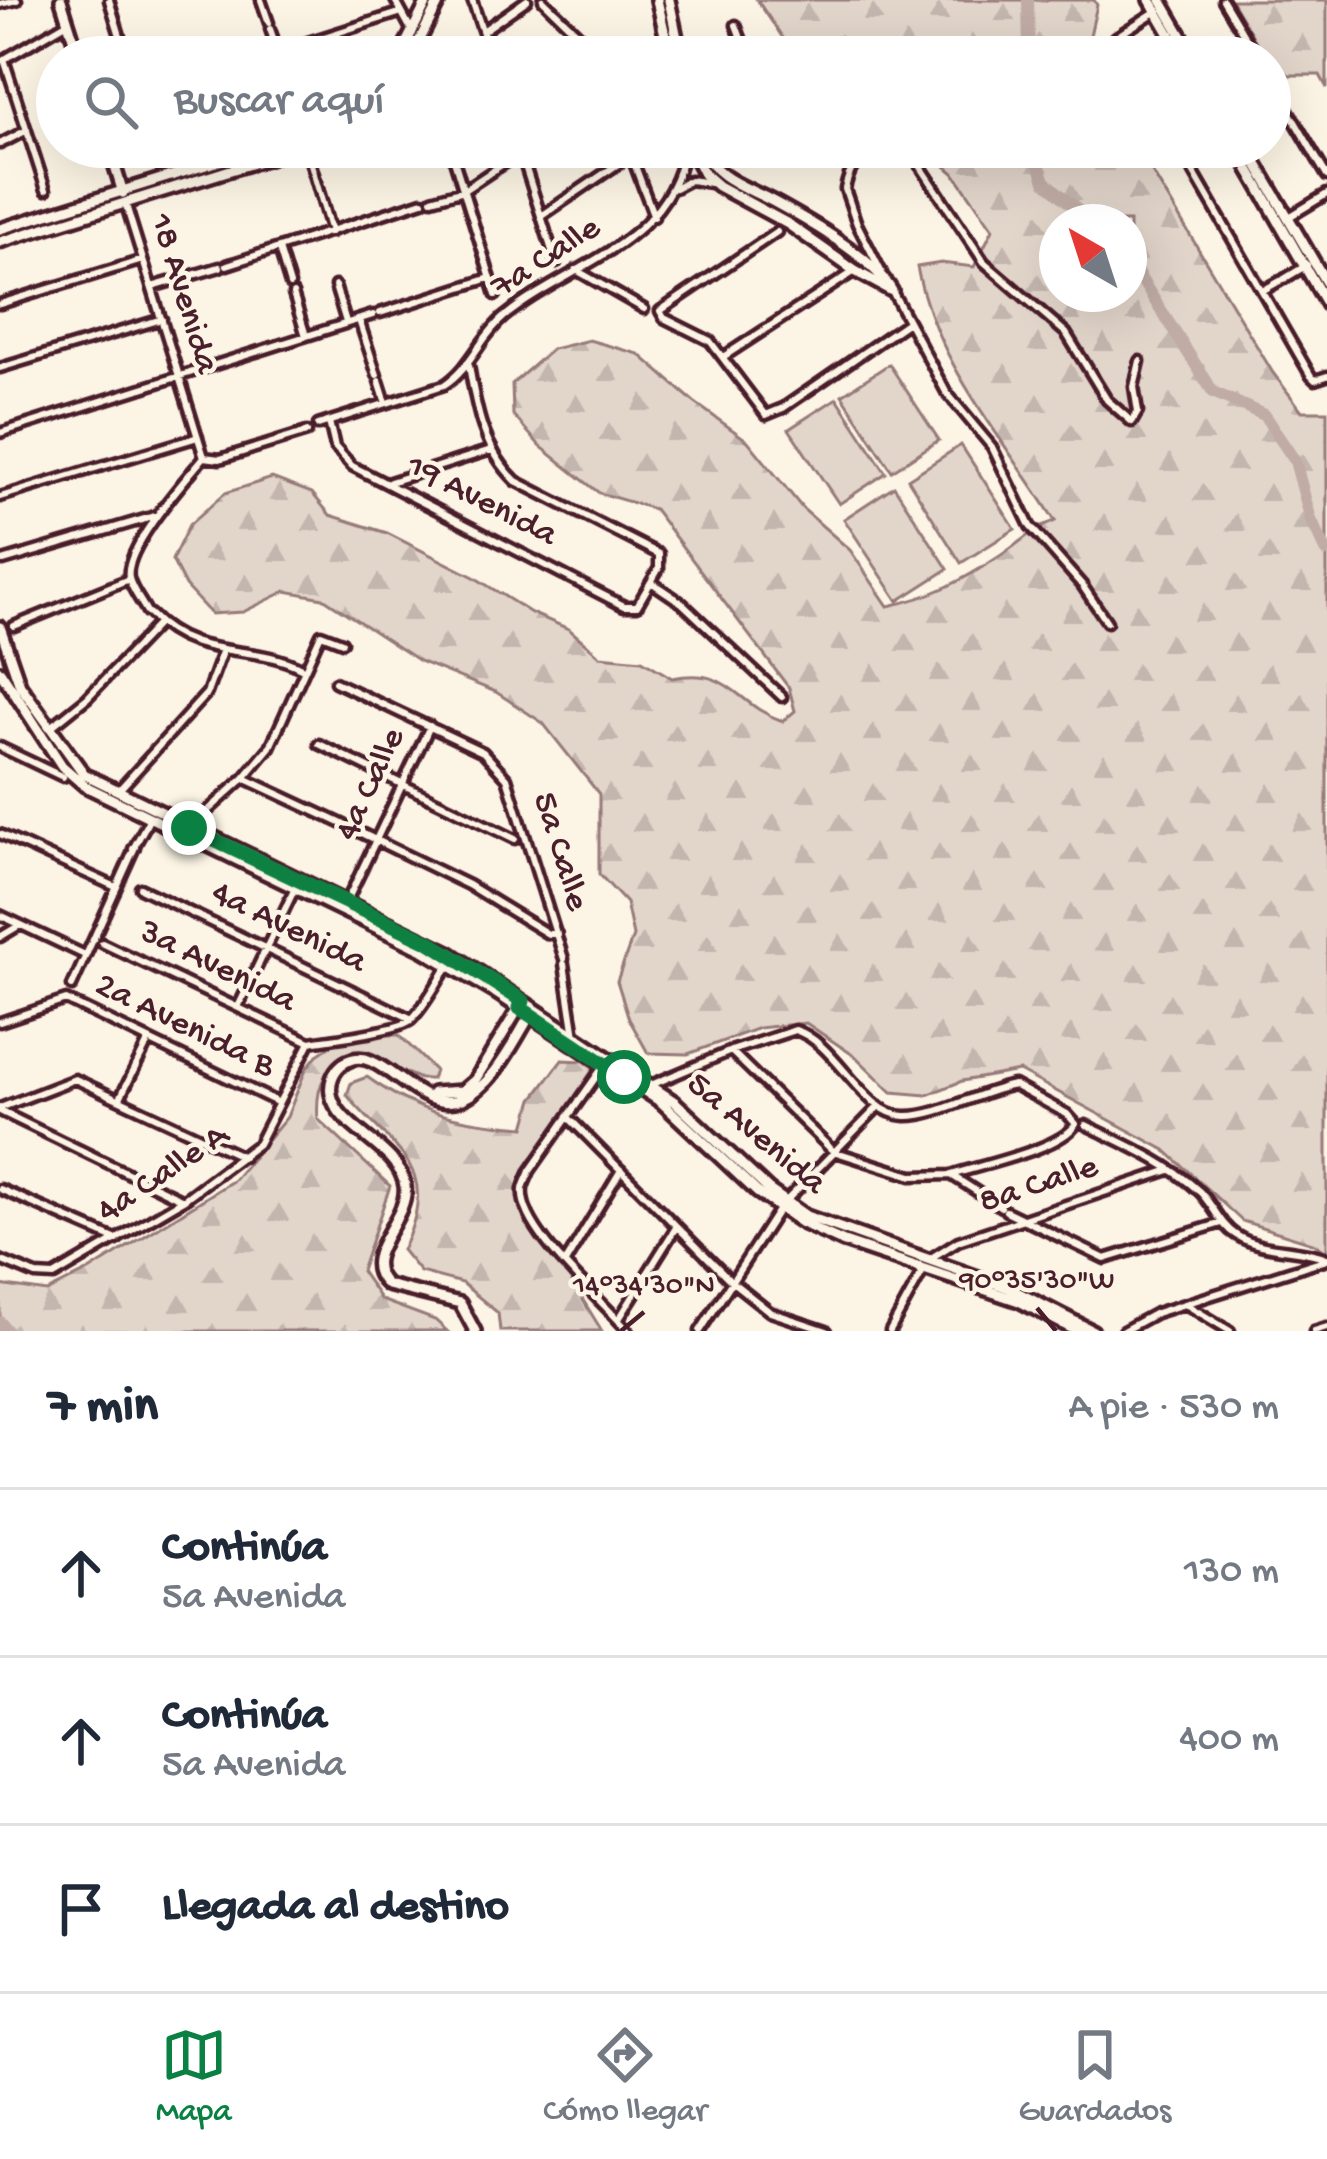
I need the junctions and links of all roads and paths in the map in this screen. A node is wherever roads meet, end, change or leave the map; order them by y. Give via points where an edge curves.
1 (17, 0) edge
2 (109, 0) edge
3 (261, 0) edge
4 (394, 0) edge
5 (428, 0) edge
6 (440, 0) edge
7 (472, 0) edge
8 (527, 0) edge
9 (543, 0) edge
10 (657, 0) edge
11 (669, 0) edge
12 (1150, 0) edge
13 (1223, 0) edge
14 (65, 1) edge
15 (4, 2) edge
16 (1158, 6) edge
17 (399, 13) junction
18 (68, 22) junction
19 (736, 25) dead end
20 (412, 28) junction
21 (482, 31) junction
22 (44, 36) edge
23 (72, 36) edge
24 (120, 36) edge
25 (272, 36) edge
26 (328, 36) edge
27 (408, 36) edge
28 (414, 36) edge
29 (421, 36) edge
30 (484, 36) edge
31 (578, 36) edge
32 (665, 36) edge
33 (677, 36) edge
34 (740, 36) edge
35 (1117, 36) edge
36 (1173, 36) edge
37 (1179, 36) edge
38 (1244, 36) edge
39 (36, 40) edge
40 (2, 60) edge
41 (1291, 116) edge
42 (27, 130) junction
43 (0, 144) edge
44 (36, 158) edge
45 (39, 168) edge
46 (115, 168) edge
47 (198, 168) edge
48 (227, 168) edge
49 (311, 168) edge
50 (457, 168) edge
51 (497, 168) edge
52 (526, 168) edge
53 (614, 168) edge
54 (636, 168) edge
55 (681, 168) edge
56 (700, 168) edge
57 (714, 168) edge
58 (854, 168) edge
59 (922, 168) edge
60 (1192, 168) edge
61 (1249, 168) edge
62 (1259, 168) edge
63 (1327, 176) edge
64 (718, 186) junction
65 (675, 188) junction
66 (46, 190) dead end
67 (464, 190) junction
68 (1327, 194) edge
69 (124, 196) junction
70 (543, 215) junction
71 (1288, 217) junction
72 (654, 218) junction
73 (791, 219) junction
74 (0, 229) edge
75 (331, 232) junction
76 (777, 232) dead end
77 (0, 242) edge
78 (279, 249) junction
79 (143, 260) junction
80 (556, 263) dead end
81 (1309, 264) junction
82 (575, 270) junction
83 (854, 271) junction
84 (882, 273) junction
85 (490, 278) junction
86 (1327, 284) edge
87 (335, 286) dead end
88 (152, 287) junction
89 (892, 291) junction
90 (1262, 291) junction
91 (496, 295) dead end
92 (0, 304) edge
93 (1327, 304) edge
94 (644, 309) dead end
95 (162, 320) junction
96 (358, 320) junction
97 (346, 322) junction
98 (908, 322) junction
99 (307, 336) junction
100 (724, 358) junction
101 (1140, 361) dead end
102 (469, 364) junction
103 (0, 368) edge
104 (181, 376) junction
105 (1327, 376) edge
106 (386, 404) junction
107 (329, 422) junction
108 (317, 425) dead end
109 (307, 432) dead end
110 (0, 433) edge
111 (198, 437) junction
112 (491, 450) junction
113 (204, 457) junction
114 (386, 483) junction
115 (0, 497) edge
116 (158, 516) junction
117 (3, 561) dead end
118 (129, 579) junction
119 (651, 582) junction
120 (1107, 622) dead end
121 (159, 623) junction
122 (14, 626) dead end
123 (0, 627) edge
124 (342, 643) dead end
125 (222, 652) junction
126 (303, 669) junction
127 (0, 670) edge
128 (335, 682) dead end
129 (782, 698) dead end
130 (430, 726) junction
131 (49, 729) junction
132 (319, 744) dead end
133 (0, 747) edge
134 (74, 777) junction
135 (244, 778) junction
136 (403, 783) junction
137 (116, 793) junction
138 (151, 815) junction
139 (189, 828) junction
140 (0, 834) edge
141 (515, 839) dead end
142 (376, 840) junction
143 (118, 884) junction
144 (297, 884) junction
145 (346, 904) junction
146 (0, 915) edge
147 (20, 925) junction
148 (556, 934) junction
149 (0, 937) edge
150 (102, 943) dead end
151 (266, 948) junction
152 (85, 955) junction
153 (449, 965) junction
154 (72, 986) dead end
155 (521, 1005) junction
156 (238, 1006) junction
157 (532, 1012) junction
158 (412, 1019) junction
159 (0, 1022) edge
160 (575, 1036) junction
161 (149, 1041) junction
162 (310, 1042) junction
163 (731, 1051) junction
164 (605, 1064) junction
165 (651, 1085) junction
166 (409, 1086) junction
167 (120, 1098) junction
168 (279, 1103) junction
169 (879, 1106) junction
170 (0, 1110) edge
171 (677, 1110) junction
172 (568, 1118) junction
173 (1081, 1125) junction
174 (833, 1151) junction
175 (243, 1157) junction
176 (621, 1170) junction
177 (1170, 1170) junction
178 (951, 1174) junction
179 (0, 1189) edge
180 (183, 1200) junction
181 (782, 1205) junction
182 (1021, 1221) junction
183 (1222, 1223) junction
184 (675, 1229) junction
185 (117, 1240) junction
186 (1327, 1259) edge
187 (0, 1260) edge
188 (565, 1264) junction
189 (927, 1265) junction
190 (961, 1276) junction
191 (731, 1281) junction
192 (1185, 1304) junction
193 (619, 1319) junction
194 (1056, 1326) edge
195 (1327, 1327) edge
196 (473, 1331) edge
197 (628, 1331) edge
198 (700, 1331) edge
199 (827, 1331) edge
200 (890, 1331) edge
201 (1077, 1331) edge
202 (1094, 1331) edge
203 (1123, 1331) edge
204 (1230, 1331) edge
205 (1314, 1331) edge

1 - 15 street
2 - 24 street
3 - 25 street
4 - 17 street
5 - 20 main road
6 - 29 main road
7 - 21 street
8 - 21 street
9 - 31 street
10 - 32 main road
11 - 33 main road
12 - 16 main road
13 - 38 street
14 - 18 main road
16 - 35 street
16 - 36 main road
16 - 37 main road
17 - 20 street
17 - 26 street
18 - 22 street
18 - 23 main road
19 - 34 street
20 - 27 main road
20 - 28 street
21 - 30 street
39 - 40 street
40 - 42 street
41 - 63 street
42 - 43 street
42 - 44 street
45 - 66 street
46 - 69 main road, 18 Avenida
47 - 69 main road
48 - 69 main road
49 - 75 street
50 - 67 street
51 - 67 street
52 - 70 street
53 - 70 street
54 - 72 street
55 - 65 street, 7a Calle
56 - 64 main road
57 - 73 main road
58 - 84 street via 845,189
59 - 101 street via 984,262 1066,333 1130,422 1138,412
60 - 90 street
61 - 81 main road
62 - 71 main road
64 - 65 street via 703,179
64 - 73 main road
65 - 72 street, 7a Calle
67 - 75 street
67 - 85 street
68 - 71 street
69 - 74 main road via 51,206
69 - 77 main road
69 - 79 street, 18 Avenida
70 - 80 street
71 - 81 main road
72 - 82 street, 7a Calle
73 - 83 main road
73 - 84 main road
75 - 78 street
76 - 100 street via 662,307
78 - 88 street
78 - 99 street
79 - 88 street, 18 Avenida
79 - 92 street
81 - 86 main road
81 - 90 street
81 - 93 main road
82 - 94 street
82 - 102 street, 7a Calle via 504,317
83 - 89 main road
83 - 100 street
84 - 89 main road
85 - 91 street
85 - 96 street
87 - 97 street
88 - 95 street, 18 Avenida
89 - 98 street
90 - 105 street via 1315,380
95 - 103 street
95 - 104 street, 18 Avenida
96 - 97 street
96 - 106 street
97 - 99 street
98 - 100 street via 766,415
98 - 120 street via 956,406 992,447 1030,526
99 - 104 street
102 - 106 street, 7a Calle via 444,385
102 - 112 street
104 - 110 street
104 - 111 street, 18 Avenida
106 - 107 street, 7a Calle
107 - 108 street, 7a Calle
107 - 114 street, 19 Avenida via 340,457
109 - 113 street
111 - 113 street, 18 Avenida
111 - 115 street
112 - 114 street
112 - 119 street via 516,481 655,550 661,558
113 - 116 street
114 - 119 street, 19 Avenida via 632,608
116 - 117 street
116 - 118 street
118 - 121 street
118 - 122 street
119 - 129 street
121 - 125 street
121 - 131 street
123 - 131 main road via 12,670
124 - 126 street via 321,634
125 - 126 street via 276,657
125 - 137 street via 203,698
126 - 135 street via 283,726
127 - 134 main road
128 - 130 street
130 - 136 street, 4a Calle
130 - 148 street, 5a Calle via 483,752 507,778
131 - 134 main road
132 - 136 street
133 - 134 street
134 - 137 main road, 5a Avenida
134 - 138 main road, 5a Avenida
135 - 139 street
135 - 142 street
136 - 141 street
136 - 142 street, 4a Calle
137 - 138 main road, 5a Avenida
138 - 139 main road, 5a Avenida
138 - 143 street
138 - 144 main road, 5a Avenida
139 - 144 main road, 5a Avenida
140 - 143 street, 4a Avenida
142 - 145 street, 4a Calle
142 - 148 street
143 - 151 street, 4a Avenida
143 - 152 street
144 - 145 main road, 5a Avenida
144 - 151 street
144 - 153 main road, 5a Avenida
145 - 155 main road, 5a Avenida via 448,952
146 - 147 street, 3a Avenida
147 - 149 street
147 - 152 street, 3a Avenida
148 - 160 street, 5a Calle
150 - 156 street, 3a Avenida
151 - 156 street
151 - 158 street, 4a Avenida
152 - 154 street
153 - 155 main road, 5a Avenida
153 - 158 street
155 - 157 main road, 5a Avenida
155 - 166 main road via 462,1091
156 - 162 street, 3a Avenida
157 - 160 main road, 5a Avenida
157 - 164 main road, 5a Avenida
157 - 166 main road via 500,1064 466,1097 431,1099
158 - 162 street via 388,1031
159 - 161 street, 2a Avenida B via 66,1000
160 - 165 main road, 5a Avenida
161 - 167 street
161 - 168 street, 2a Avenida B
162 - 168 street, 4a Calle A
163 - 165 street
163 - 169 street via 795,1030
163 - 174 street
164 - 171 main road, 5a Avenida
164 - 172 street
165 - 171 main road, 5a Avenida
166 - 196 main road via 367,1059 354,1058 332,1077 335,1105 398,1166 405,1184 405,1202 374,1268 386,1285 460,1303
167 - 170 street via 75,1079
167 - 175 street
168 - 175 street, 4a Calle A
169 - 173 street via 907,1117 1015,1085
169 - 174 street
170 - 180 street
171 - 181 main road, 5a Avenida
172 - 176 street
172 - 188 street via 523,1190 527,1212
173 - 177 street
173 - 178 street
174 - 178 street via 912,1176
174 - 181 street
175 - 180 street, 4a Calle A
176 - 184 street
176 - 188 street
177 - 182 street, 8a Calle
177 - 183 street
178 - 182 street
179 - 185 street
180 - 185 street, 4a Calle A
181 - 189 main road, 5a Avenida via 817,1226
181 - 191 street
182 - 183 street via 1105,1259
182 - 189 street, 8a Calle via 958,1240
183 - 186 street via 1247,1241
184 - 191 street
184 - 193 street
185 - 187 street, 4a Calle A via 65,1272 36,1275
186 - 192 street
188 - 193 street
189 - 190 main road, 5a Avenida
189 - 200 street
190 - 194 main road, 5a Avenida
190 - 202 main road, 5a Avenida via 1037,1300
191 - 198 street
191 - 199 street via 770,1312
192 - 203 street
192 - 204 street
193 - 197 street
194 - 201 main road, 5a Avenida
195 - 205 street

